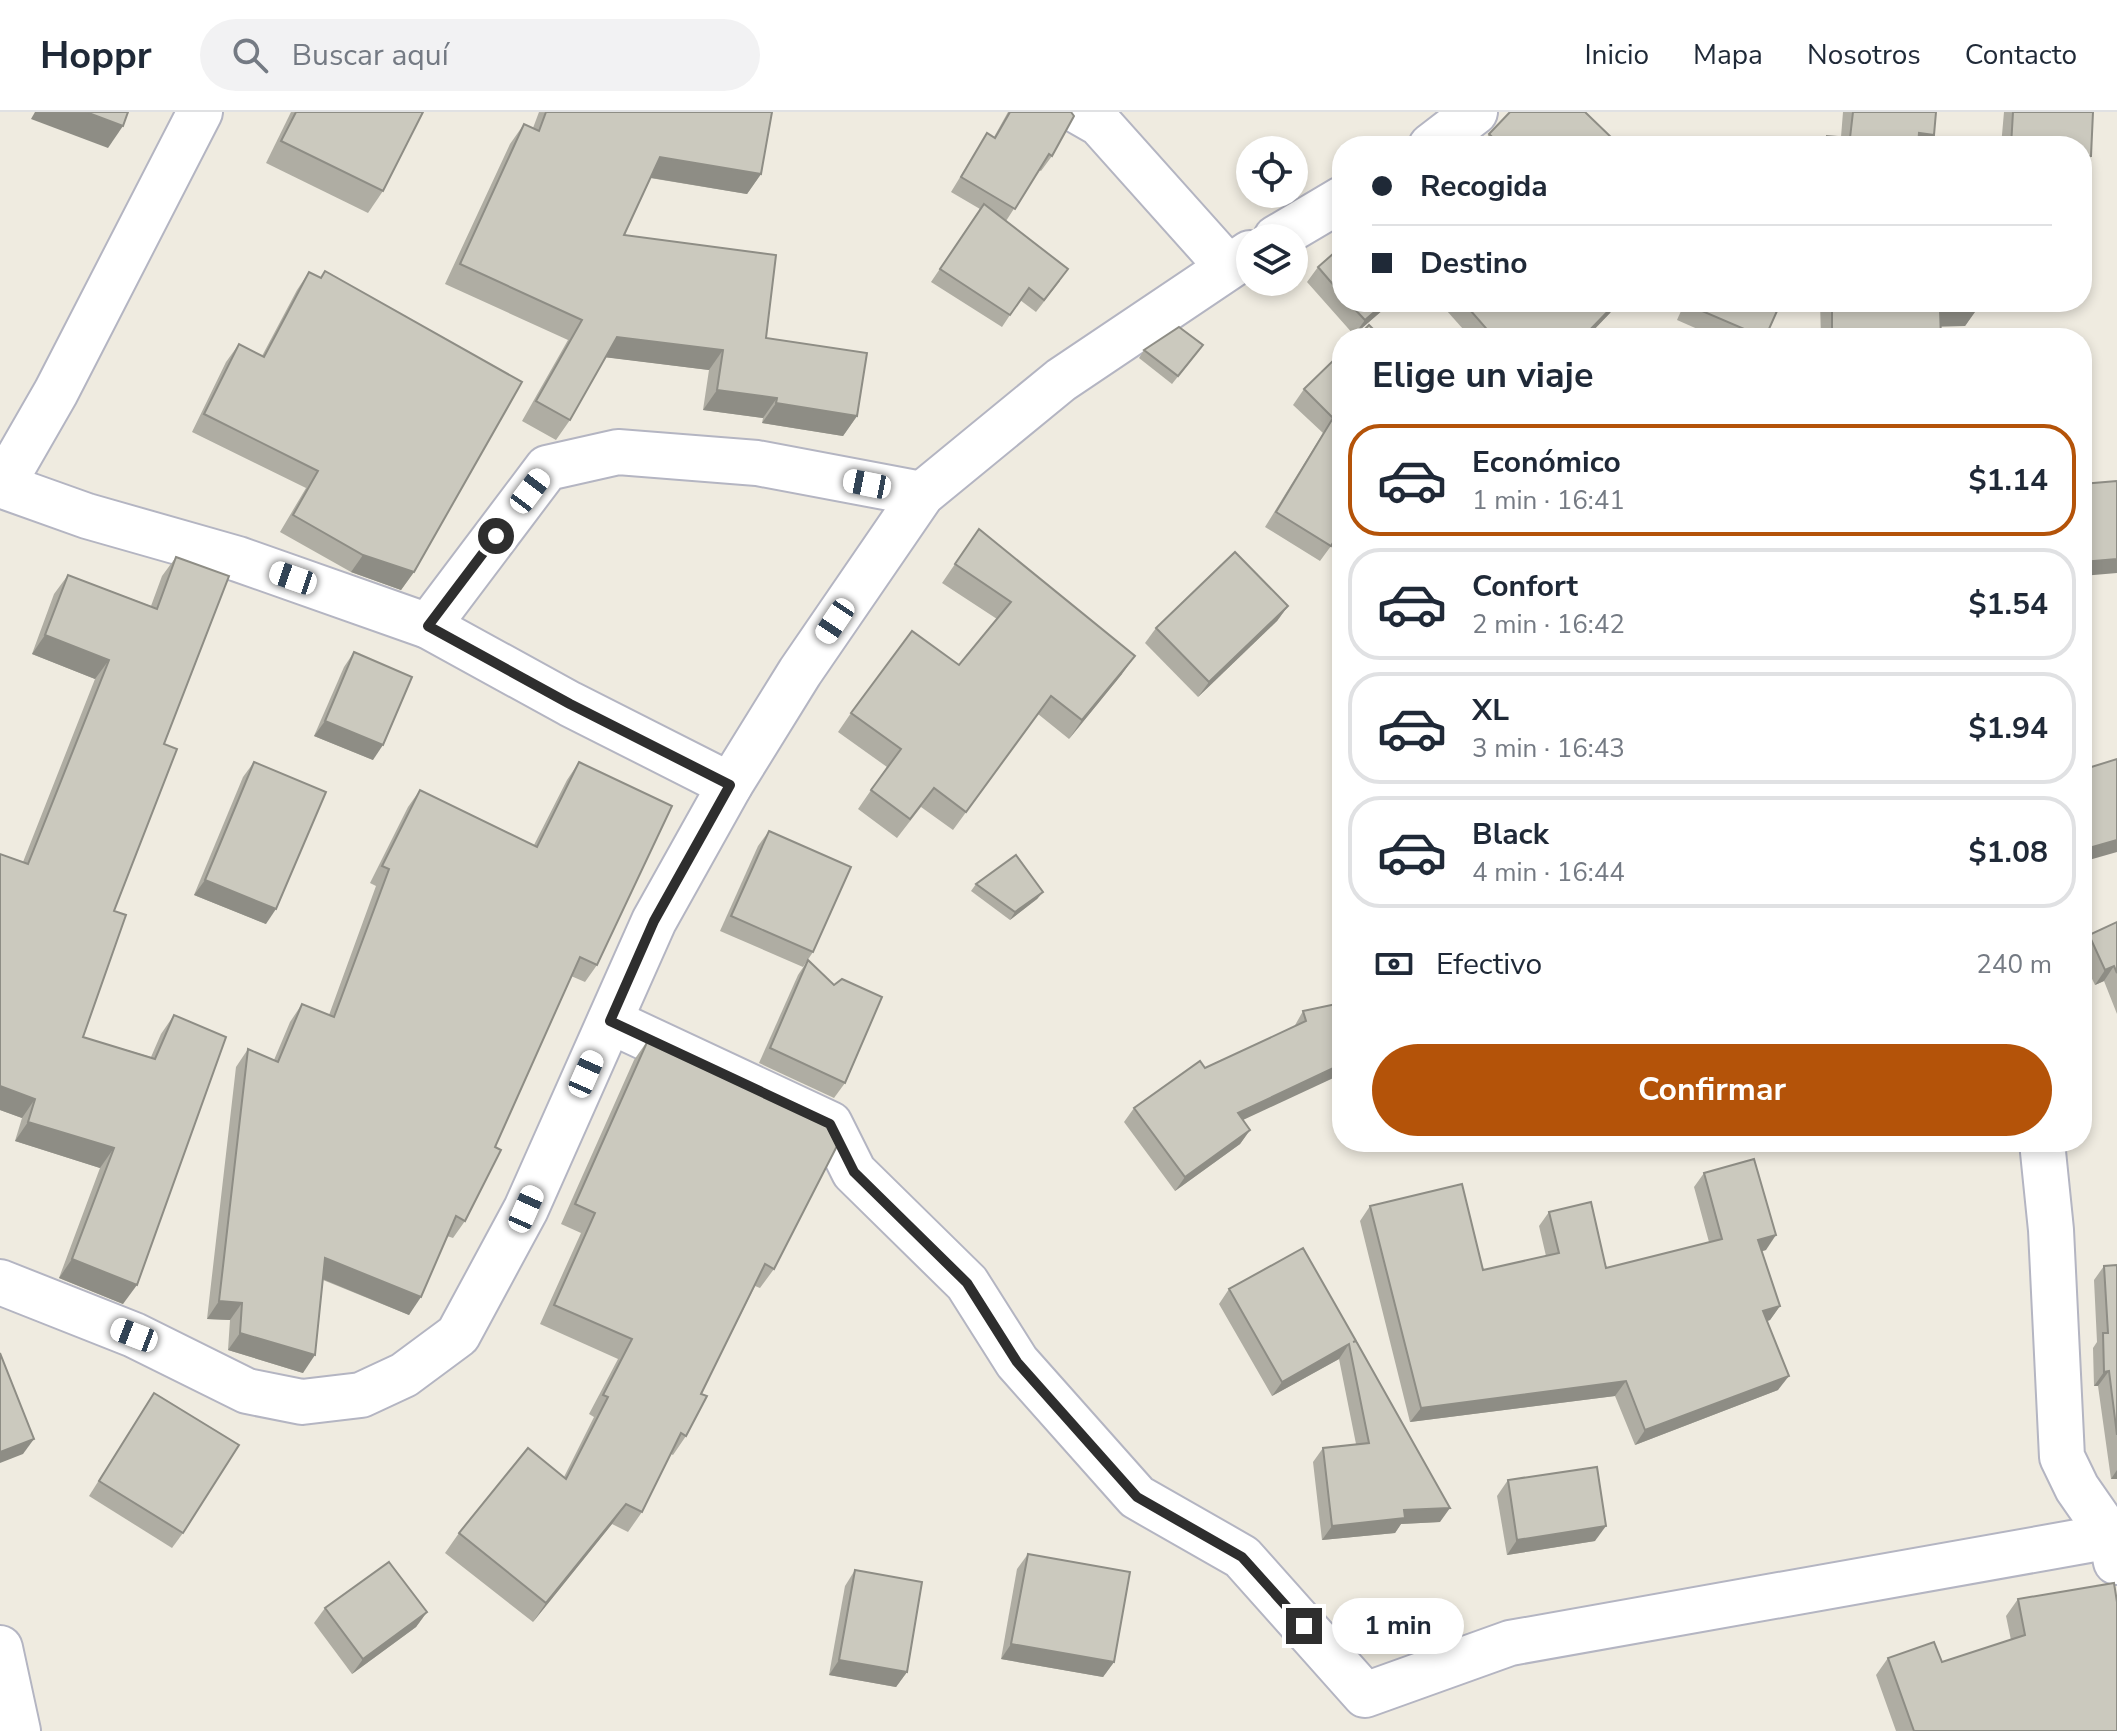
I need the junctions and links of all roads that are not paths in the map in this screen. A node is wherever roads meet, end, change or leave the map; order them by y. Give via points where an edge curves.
1 (200, 112) edge
2 (1079, 112) edge
3 (1475, 112) edge
4 (1444, 136) edge
5 (1332, 205) edge
6 (1300, 224) edge
7 (1236, 257) edge
8 (1236, 262) edge
9 (1, 485) edge
10 (922, 494) junction
11 (428, 626) junction
12 (730, 785) junction
13 (610, 1021) junction
14 (2043, 1152) edge
15 (0, 1282) edge
16 (2115, 1546) edge
17 (0, 1648) edge
18 (18, 1731) edge

1 - 9 street via 56,392
2 - 7 street via 1100,124
3 - 4 street
5 - 6 street
8 - 10 street via 1061,380
9 - 11 street via 238,559
10 - 11 street via 757,463 618,452 547,468
10 - 12 street
11 - 12 street
12 - 13 street via 654,921
13 - 15 street via 526,1209 458,1335 404,1375 361,1395 302,1402 247,1391 134,1335
13 - 16 street via 830,1124 854,1172 967,1283 1017,1362 1137,1497 1242,1557 1365,1695 1510,1643
14 - 16 street via 2062,1457
17 - 18 street

